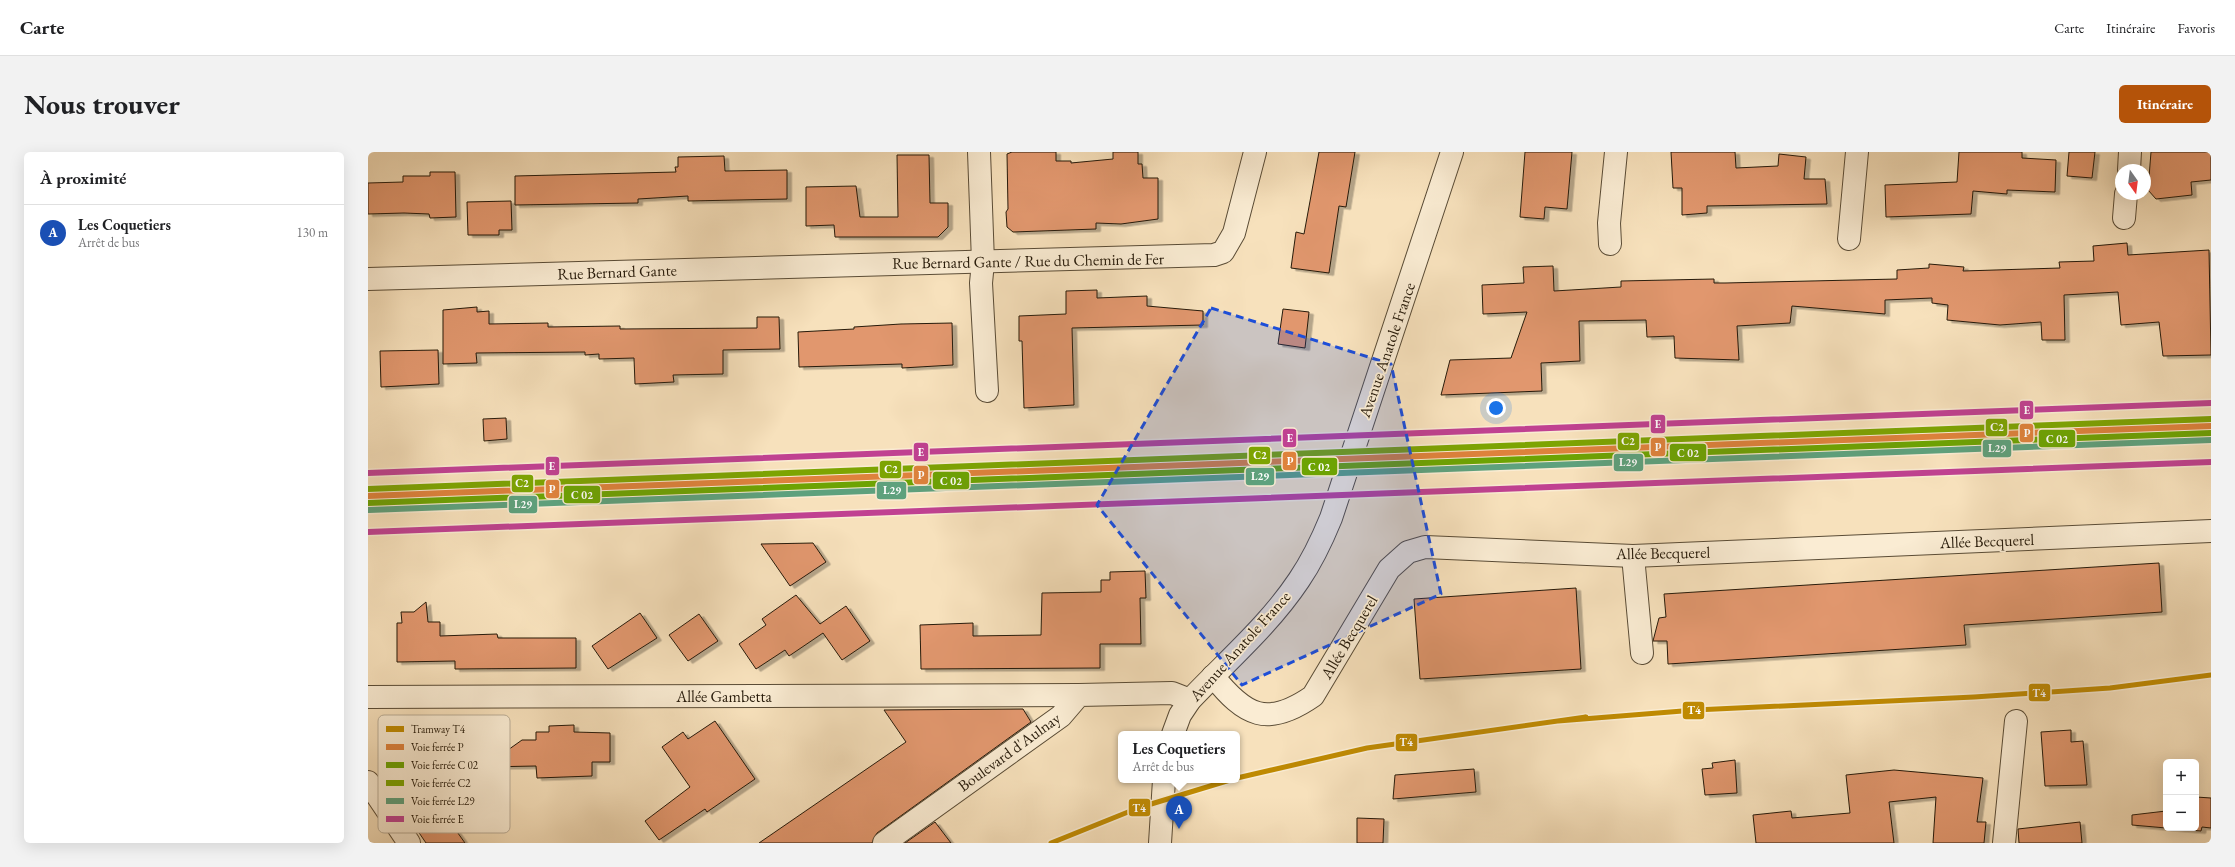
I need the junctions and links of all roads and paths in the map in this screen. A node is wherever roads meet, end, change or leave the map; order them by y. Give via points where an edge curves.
1 (979, 152) edge
2 (1255, 152) edge
3 (1452, 152) edge
4 (1616, 152) edge
5 (1857, 152) edge
6 (2130, 152) edge
7 (2129, 164) edge
8 (2126, 200) edge
9 (2124, 218) dead end
10 (1849, 239) dead end
11 (1610, 244) dead end
12 (983, 262) junction
13 (867, 265) joint
14 (368, 279) edge
15 (987, 391) dead end
16 (2211, 531) edge
17 (1633, 556) junction
18 (1642, 653) dead end
19 (1213, 676) junction
20 (1079, 695) junction
21 (368, 697) edge
22 (1190, 700) junction
23 (2016, 721) dead end
24 (1174, 731) edge
25 (368, 782) edge
26 (1164, 783) edge
27 (378, 797) edge
28 (402, 833) edge
29 (409, 843) edge
30 (884, 843) edge
31 (1160, 843) edge
32 (2004, 843) edge

1 - 12 street
2 - 12 street, Rue Bernard Gante / Rue du Chemin de Fer via 1234,233 1223,252 1189,257
3 - 19 street, Avenue Anatole France via 1331,518 1316,552 1299,581 1251,638
4 - 11 street
5 - 10 street
6 - 7 street
8 - 9 street
12 - 13 street, Rue Bernard Gante / Rue du Chemin de Fer
12 - 15 street via 981,284
13 - 14 street, Rue Bernard Gante
16 - 17 street, Allée Becquerel
17 - 18 street
17 - 19 street, Allée Becquerel via 1425,547 1408,552 1389,569 1313,696 1298,706 1275,713 1256,714 1232,699
19 - 22 street, Avenue Anatole France
20 - 21 street, Allée Gambetta
20 - 22 street via 1172,694
20 - 30 street, Boulevard d'Aulnay via 1062,716
22 - 24 street, Avenue Anatole France via 1180,715
23 - 32 street
25 - 27 street
26 - 31 street
28 - 29 street

